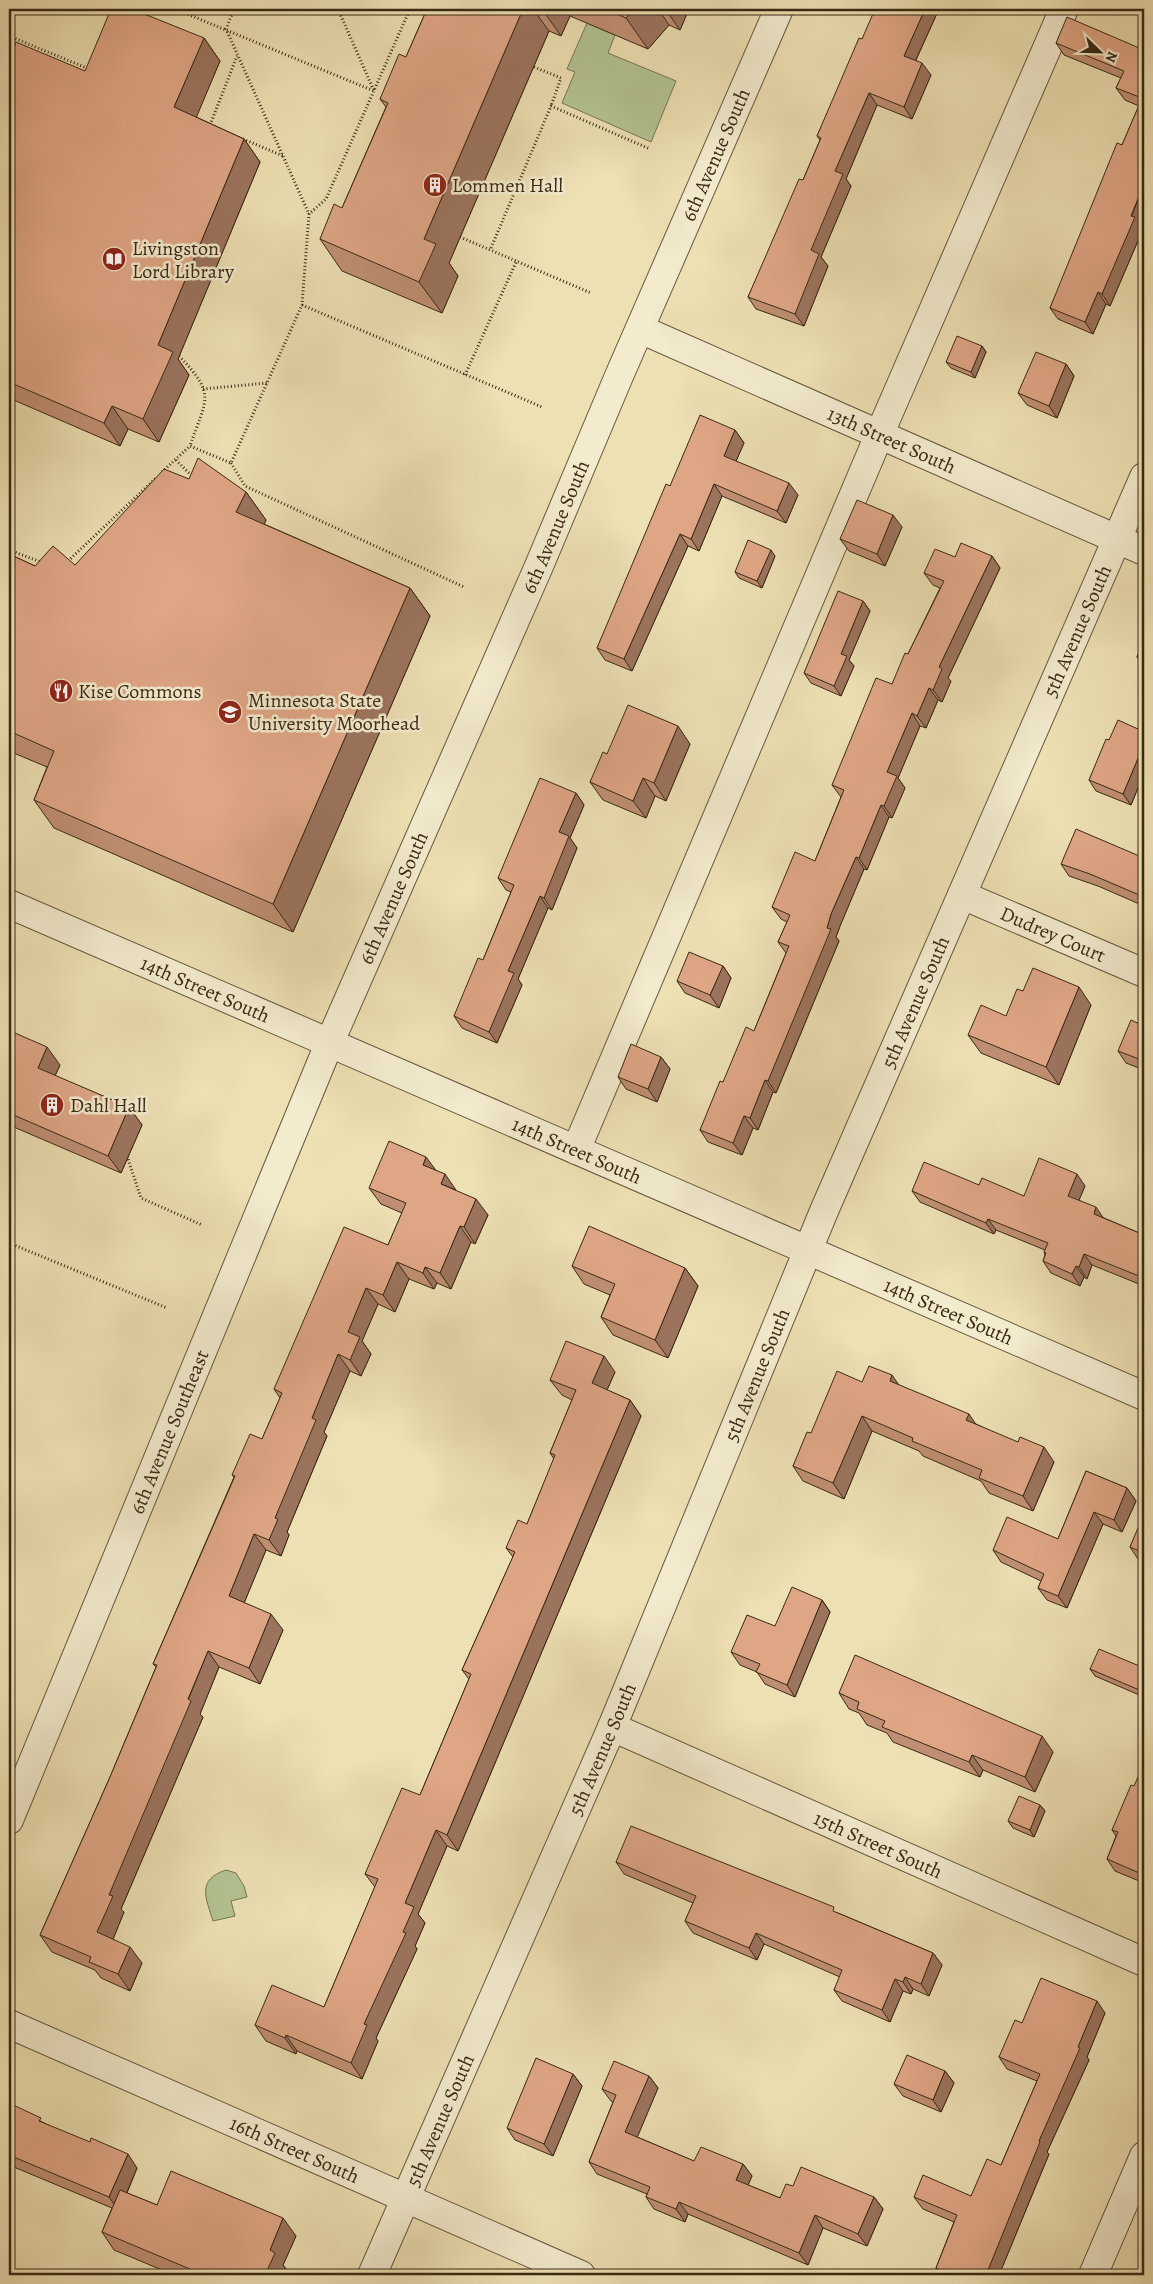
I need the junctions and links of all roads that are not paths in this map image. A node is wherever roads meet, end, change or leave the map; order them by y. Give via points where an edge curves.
1 (779, 9) edge
2 (1064, 9) edge
3 (640, 329) junction
4 (880, 433) junction
5 (1144, 477) edge
6 (1118, 540) junction
7 (1144, 551) edge
8 (962, 895) junction
9 (9, 904) edge
10 (1144, 973) edge
11 (329, 1044) junction
12 (576, 1150) junction
13 (808, 1250) junction
14 (1144, 1396) edge
15 (612, 1727) junction
16 (9, 1820) edge
17 (1144, 1962) edge
18 (9, 2024) edge
19 (1144, 2156) edge
20 (406, 2198) junction
21 (372, 2275) edge
22 (581, 2275) edge
23 (1093, 2275) edge

1 - 3 street, 6th Avenue South
2 - 4 street
3 - 4 street, 13th Street South
3 - 11 street, 6th Avenue South
4 - 6 street, 13th Street South
4 - 12 street
5 - 6 street, 5th Avenue South
6 - 7 street, 13th Street South
6 - 8 street, 5th Avenue South
8 - 10 street, Dudrey Court
8 - 13 street, 5th Avenue South
9 - 11 street, 14th Street South
11 - 12 street, 14th Street South
11 - 16 street, 6th Avenue Southeast
12 - 13 street, 14th Street South
13 - 14 street, 14th Street South
13 - 15 street, 5th Avenue South
15 - 17 street, 15th Street South
15 - 20 street, 5th Avenue South
18 - 20 street, 16th Street South
19 - 23 street
20 - 21 street, 5th Avenue South
20 - 22 street, 16th Street South

